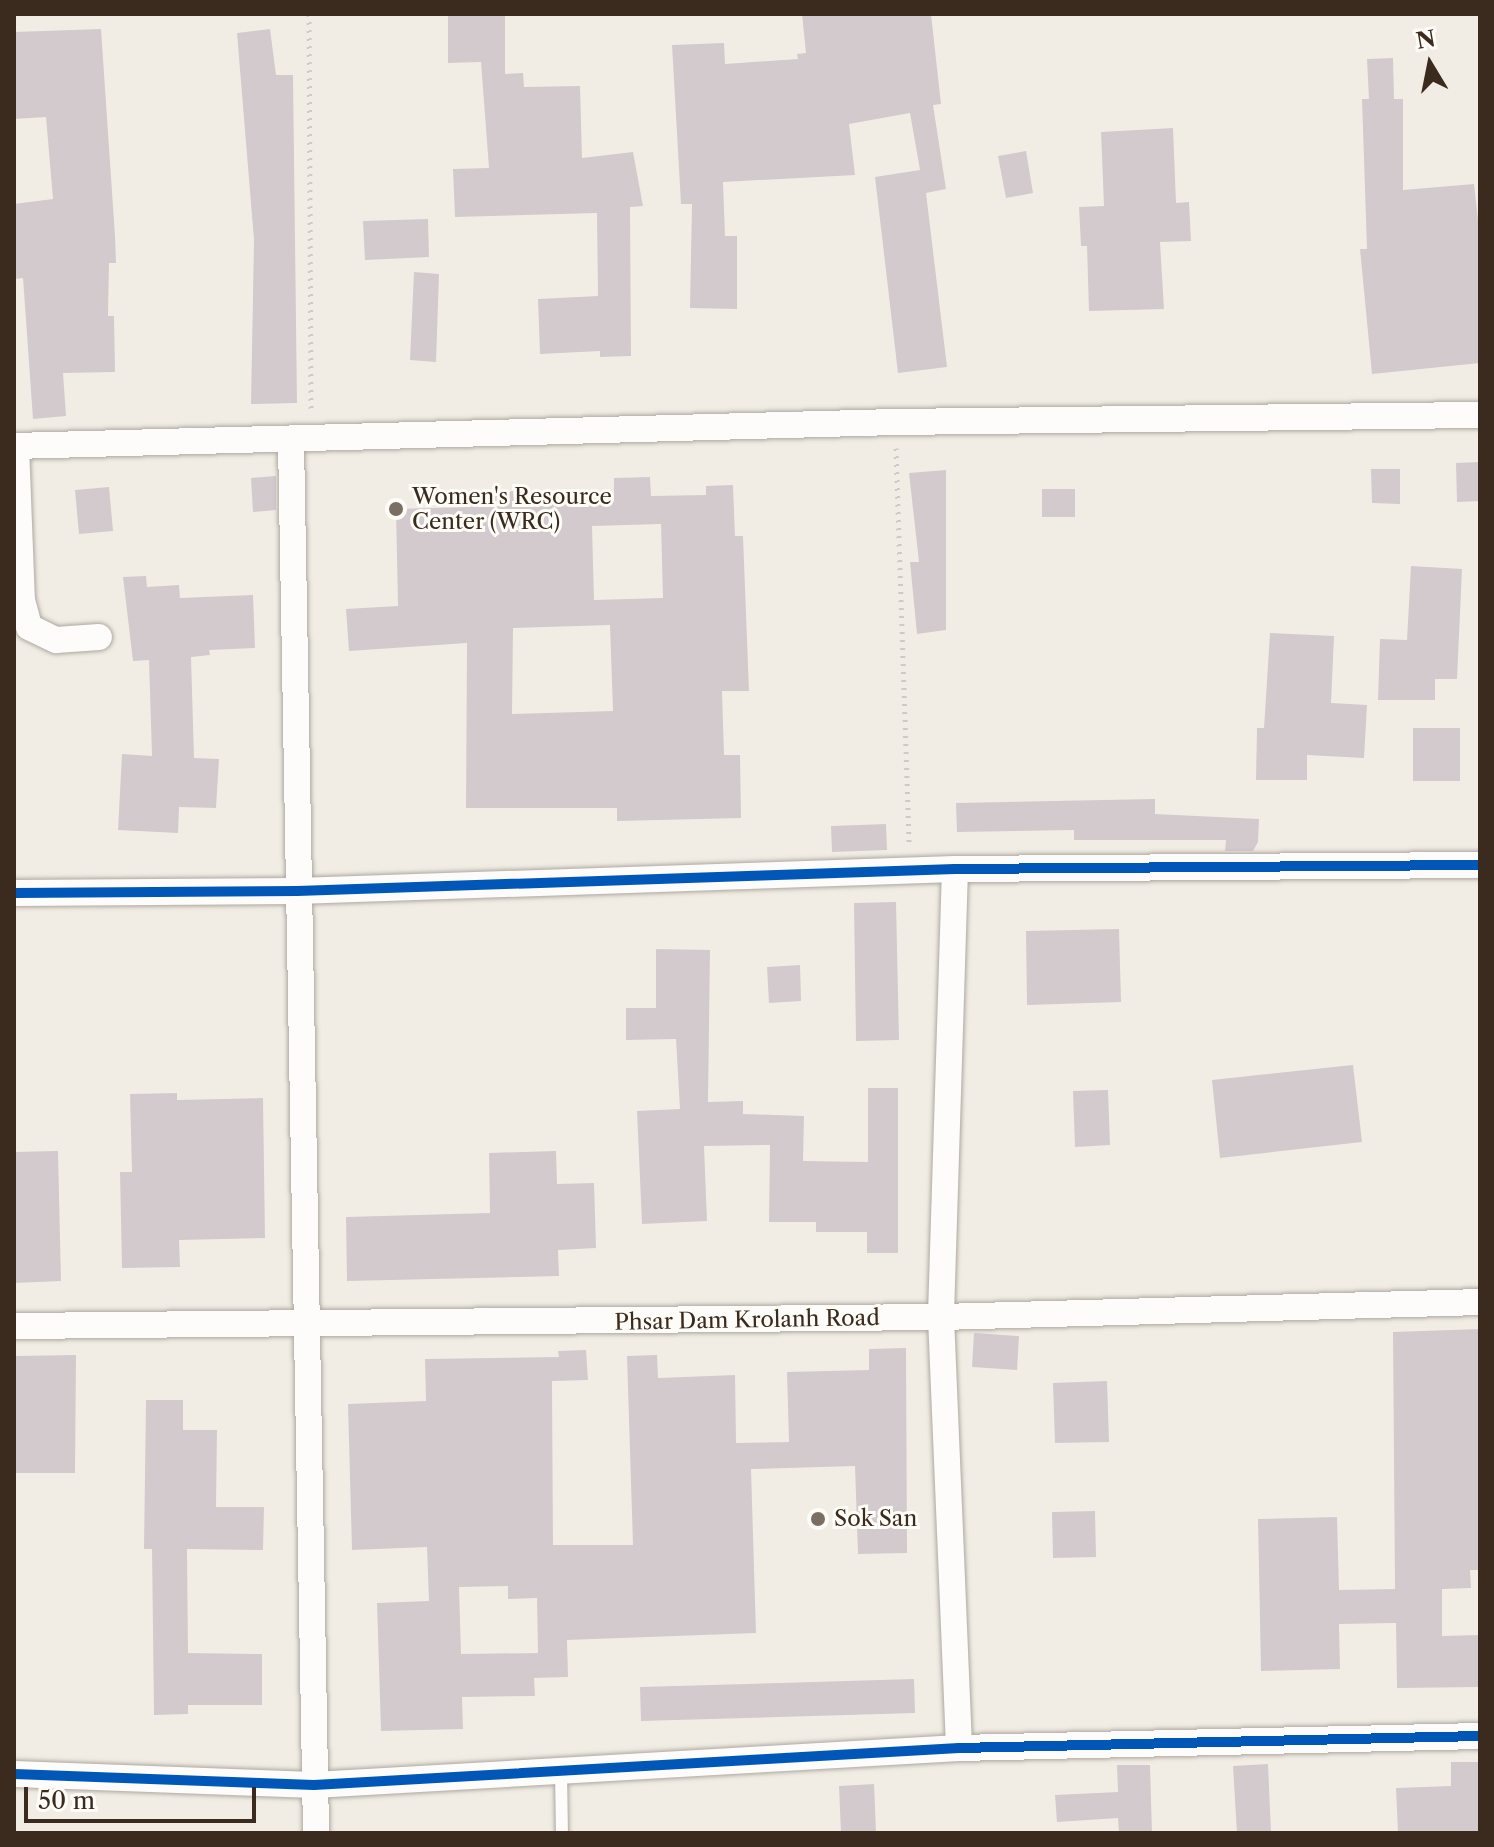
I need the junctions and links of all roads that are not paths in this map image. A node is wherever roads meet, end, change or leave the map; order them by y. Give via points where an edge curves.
1 (1480, 415) edge
2 (302, 441) junction
3 (15, 446) edge
4 (99, 637) dead end
5 (1480, 865) edge
6 (955, 869) junction
7 (297, 891) junction
8 (14, 893) edge
9 (1480, 1302) edge
10 (941, 1317) junction
11 (14, 1326) edge
12 (309, 1326) junction
13 (1480, 1736) edge
14 (959, 1748) junction
15 (561, 1772) junction
16 (14, 1774) edge
17 (314, 1785) junction
18 (316, 1833) edge
19 (562, 1833) edge

1 - 2 street via 895,422
2 - 3 street
2 - 7 street
3 - 4 street via 22,600 29,627 56,640
5 - 6 street
6 - 7 street
6 - 10 street
7 - 8 street
7 - 12 street
9 - 10 street, Phsar Dam Krolanh Road
10 - 12 street, Phsar Dam Krolanh Road
10 - 14 street
11 - 12 street, Phsar Dam Krolanh Road
12 - 17 street
13 - 14 street
14 - 15 street
15 - 17 street
15 - 19 lane
16 - 17 street
17 - 18 street

